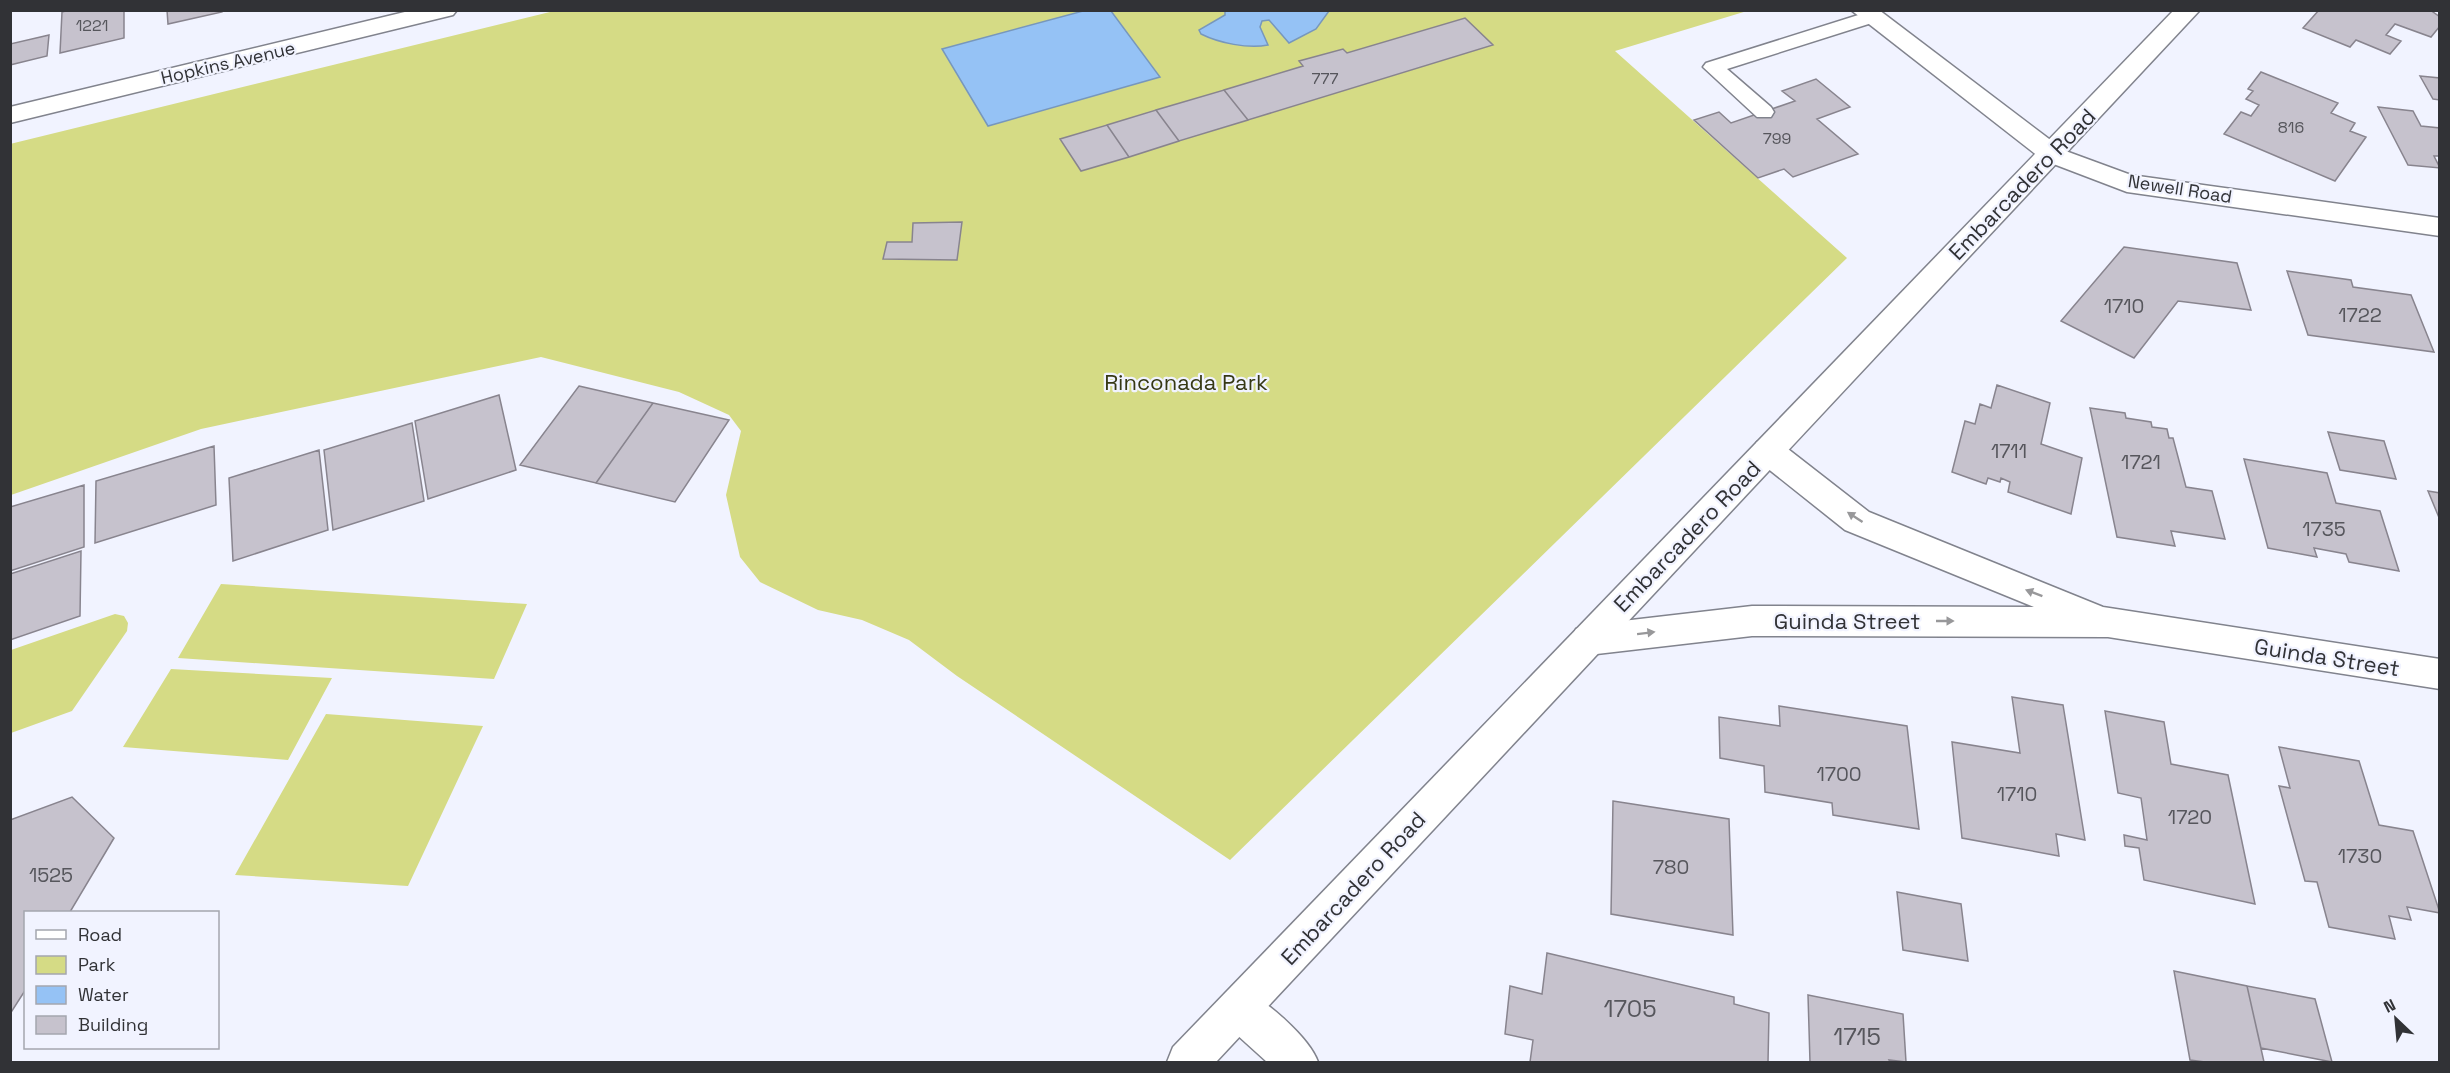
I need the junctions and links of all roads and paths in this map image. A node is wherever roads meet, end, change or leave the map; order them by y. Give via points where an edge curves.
1 (445, 10) edge
2 (2188, 10) edge
3 (1867, 14) edge
4 (1764, 112) dead end
5 (10, 115) edge
6 (2052, 154) junction
7 (2439, 226) edge
8 (1768, 451) junction
9 (2108, 622) junction
10 (1588, 640) junction
11 (2439, 675) edge
12 (1240, 1009) junction
13 (1188, 1062) edge
14 (1297, 1062) edge

1 - 5 street, Hopkins Avenue
2 - 6 street, Embarcadero Road
3 - 4 lane via 1713,67
3 - 6 street, Newell Road
6 - 7 street, Newell Road via 2127,183
6 - 8 street, Embarcadero Road
9 -> 8 street, Guinda Street via 1857,521
8 - 10 street, Embarcadero Road
10 -> 9 street, Guinda Street via 1752,621
9 - 11 street, Guinda Street
10 - 12 street, Embarcadero Road
12 - 13 street, Embarcadero Road
12 - 14 street

